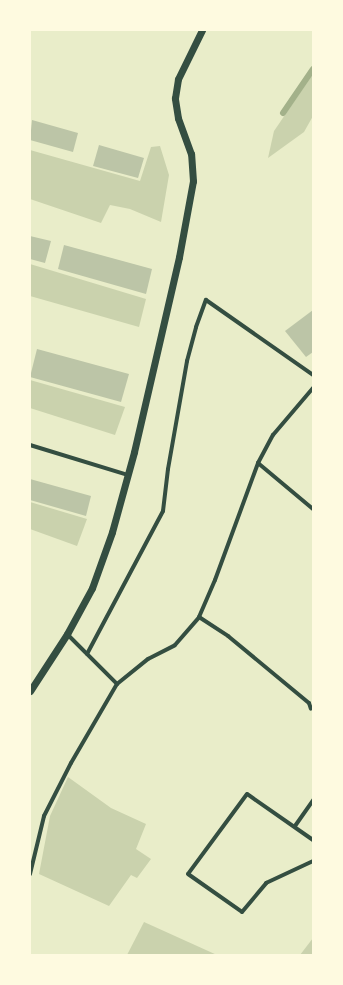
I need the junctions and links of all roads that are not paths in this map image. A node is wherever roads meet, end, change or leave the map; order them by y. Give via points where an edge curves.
1 (202, 30) edge
2 (313, 375) edge
3 (313, 388) edge
4 (30, 445) edge
5 (258, 463) junction
6 (128, 475) junction
7 (313, 510) edge
8 (199, 617) junction
9 (67, 634) junction
10 (87, 654) junction
11 (117, 684) junction
12 (30, 691) edge
13 (311, 709) dead end
14 (313, 800) edge
15 (295, 826) junction
16 (313, 840) edge
17 (313, 860) edge
18 (30, 874) edge

1 - 6 street via 178,79 175,98 178,118 191,154 193,181 179,257
2 - 10 street via 206,300 187,361 163,511
3 - 5 street via 273,435
4 - 6 street
5 - 7 street
5 - 8 street
6 - 9 street via 112,532 92,588
8 - 11 street via 175,645 148,659
8 - 13 street via 228,636 309,703
9 - 10 street
9 - 12 street
10 - 11 street
11 - 18 street via 71,763 44,816
14 - 15 street
15 - 16 street
15 - 17 street via 247,794 188,874 242,912 266,883

